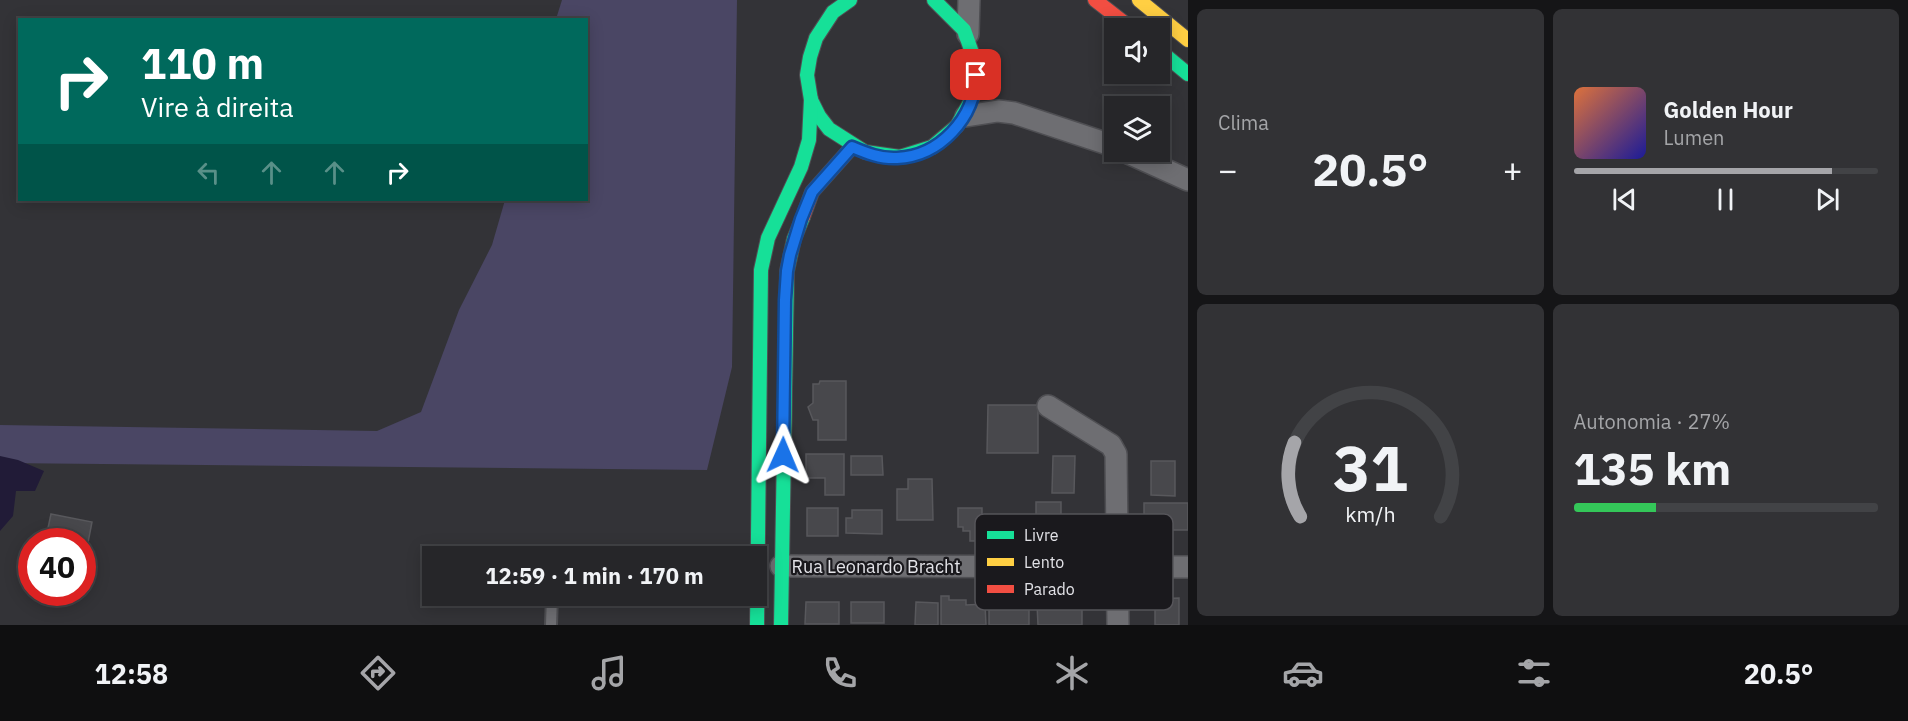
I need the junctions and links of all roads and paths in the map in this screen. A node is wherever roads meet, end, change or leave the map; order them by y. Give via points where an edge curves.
1 (850, 0) edge
2 (934, 0) edge
3 (969, 0) edge
4 (1095, 0) edge
5 (1139, 0) edge
6 (831, 7) edge
7 (1118, 18) edge
8 (968, 34) junction
9 (1188, 40) edge
10 (1170, 59) edge
11 (1188, 74) edge
12 (811, 99) junction
13 (966, 116) junction
14 (1104, 143) edge
15 (852, 147) junction
16 (1148, 162) edge
17 (1188, 180) edge
18 (1048, 406) dead end
19 (1118, 514) edge
20 (757, 546) edge
21 (767, 566) edge
22 (781, 566) junction
23 (975, 567) edge
24 (552, 606) edge
25 (757, 606) edge
26 (1118, 610) edge
27 (551, 625) edge
28 (757, 625) edge
29 (781, 625) edge
30 (1118, 625) edge

1 - 6 main road
2 - 8 main road via 951,12
3 - 8 street
4 - 7 main road
5 - 9 main road
6 - 12 main road via 812,45 807,72
8 - 13 main road via 976,61 976,90
10 - 11 main road
12 - 15 main road via 824,124
12 - 20 main road via 809,140 801,167 768,238 761,270
13 - 14 street via 1014,113
13 - 15 main road via 947,138 923,152 897,158
15 - 22 main road via 812,192 787,271
16 - 17 street
18 - 19 street via 1111,445 1116,454
21 - 22 main road
22 - 23 street, Rua Leonardo Bracht
22 - 29 main road
24 - 27 lane
25 - 28 main road
26 - 30 street

